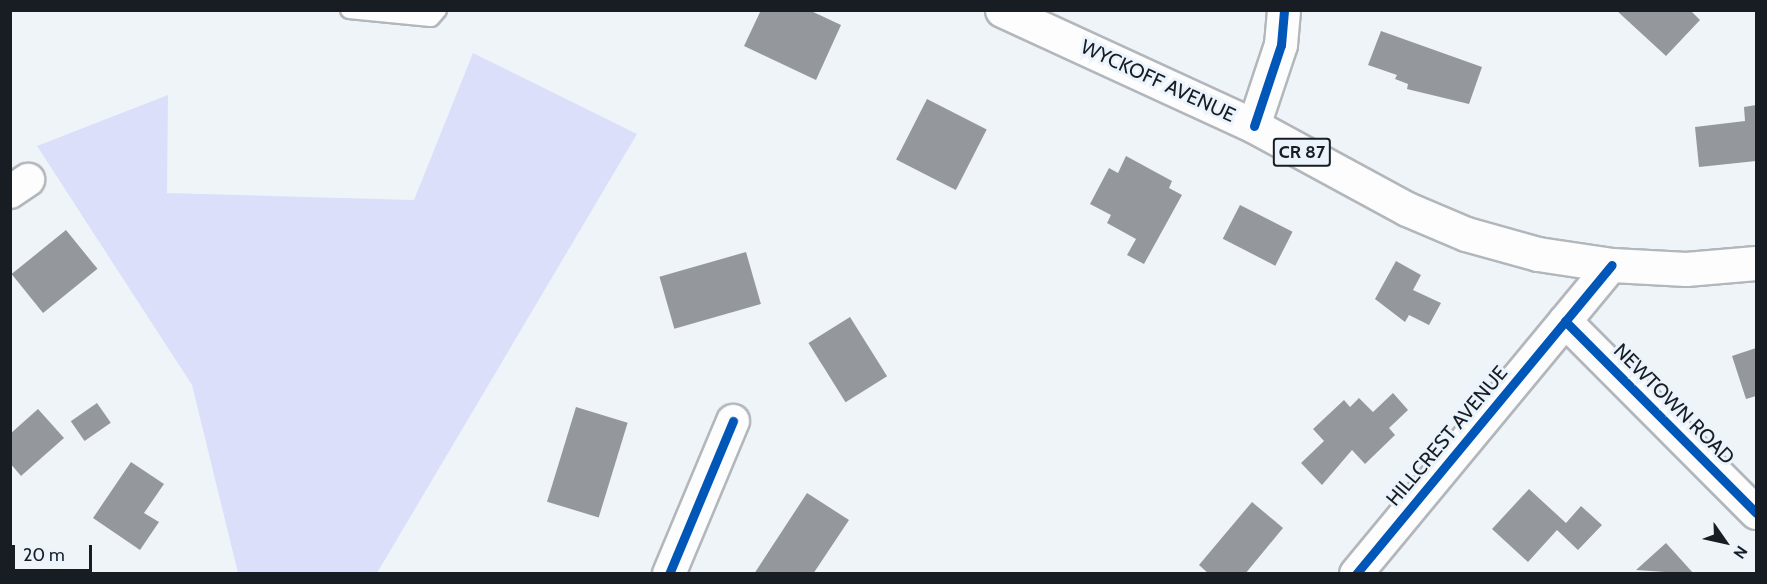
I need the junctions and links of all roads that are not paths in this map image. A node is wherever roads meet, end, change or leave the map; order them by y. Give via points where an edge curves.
1 (349, 10) edge
2 (438, 10) edge
3 (1002, 10) edge
4 (1284, 10) edge
5 (1254, 126) junction
6 (1756, 263) edge
7 (1612, 265) junction
8 (1565, 321) junction
9 (733, 421) dead end
10 (1756, 513) edge
11 (669, 573) edge
12 (1356, 573) edge

1 - 2 lane via 431,18
3 - 5 main road, WYCKOFF AVENUE / CR 87
4 - 5 street via 1281,45
5 - 7 main road, WYCKOFF AVENUE / CR 87 via 1407,209 1466,234 1538,254
6 - 7 main road, WYCKOFF AVENUE / CR 87 via 1686,269
7 - 8 street, HILLCREST AVENUE
8 - 10 street, NEWTOWN ROAD
8 - 12 street, HILLCREST AVENUE
9 - 11 street

